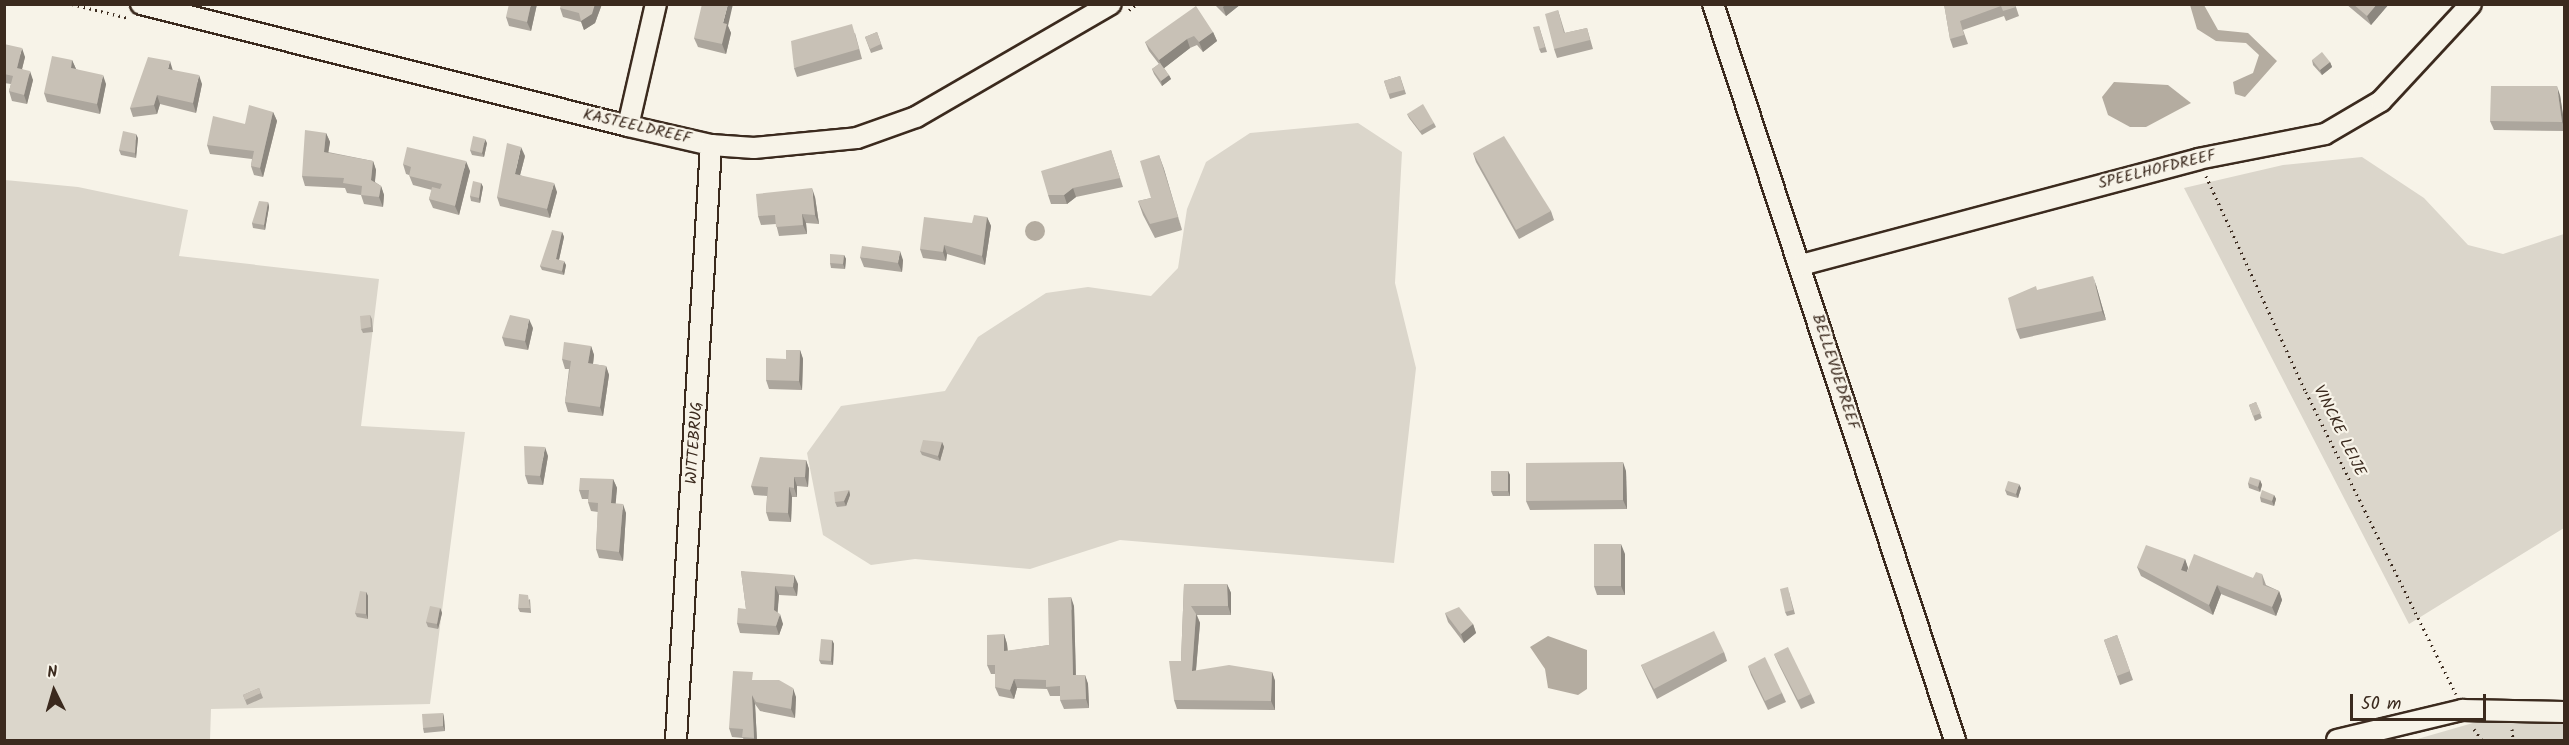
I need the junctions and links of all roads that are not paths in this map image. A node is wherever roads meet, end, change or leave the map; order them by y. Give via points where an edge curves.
1 (141, 4) edge
2 (656, 4) edge
3 (1112, 4) edge
4 (1713, 4) edge
5 (2471, 4) edge
6 (628, 126) junction
7 (711, 145) junction
8 (1801, 265) junction
9 (2565, 712) edge
10 (676, 741) edge
11 (1955, 741) edge
12 (2337, 741) edge

1 - 6 street, KASTEELDREEF
2 - 6 street
3 - 7 street, KASTEELDREEF via 916,117 857,138 804,147
4 - 8 street, BELLEVUEDREEF
5 - 8 street, SPEELHOFDREEF via 2381,101 2325,134 2198,159
6 - 7 street, KASTEELDREEF
7 - 10 street, WITTEBRUG
8 - 11 street, BELLEVUEDREEF
9 - 12 street via 2462,710

